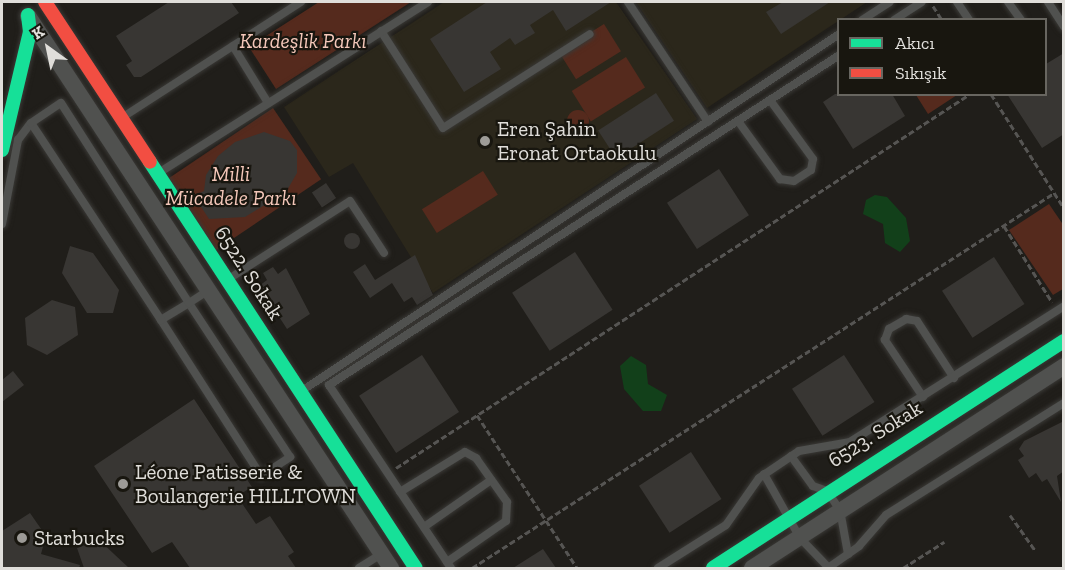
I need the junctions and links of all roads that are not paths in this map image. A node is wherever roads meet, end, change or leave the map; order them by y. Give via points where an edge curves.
1 (45, 2) edge
2 (301, 2) edge
3 (428, 2) edge
4 (628, 2) edge
5 (890, 2) edge
6 (922, 2) edge
7 (957, 2) edge
8 (1008, 2) edge
9 (1048, 2) edge
10 (29, 8) edge
11 (865, 18) edge
12 (897, 18) edge
13 (968, 18) edge
14 (1020, 18) edge
15 (1064, 27) edge
16 (381, 31) junction
17 (590, 34) dead end
18 (837, 36) edge
19 (232, 46) junction
20 (837, 57) edge
21 (2, 99) edge
22 (770, 100) junction
23 (268, 103) junction
24 (121, 119) junction
25 (738, 121) junction
26 (708, 122) junction
27 (30, 123) junction
28 (2, 150) edge
29 (157, 174) junction
30 (2, 224) edge
31 (384, 253) dead end
32 (227, 280) junction
33 (209, 290) junction
34 (189, 303) junction
35 (1060, 309) edge
36 (161, 321) junction
37 (1064, 340) edge
38 (1064, 366) edge
39 (954, 378) junction
40 (300, 392) junction
41 (922, 398) junction
42 (1064, 403) edge
43 (791, 456) junction
44 (764, 474) junction
45 (491, 480) junction
46 (827, 491) junction
47 (400, 492) junction
48 (840, 510) junction
49 (787, 518) junction
50 (424, 528) junction
51 (800, 537) junction
52 (381, 554) junction
53 (848, 554) junction
54 (449, 565) edge
55 (359, 568) edge
56 (391, 568) edge
57 (416, 568) edge
58 (658, 568) edge
59 (713, 568) edge
60 (752, 568) edge
61 (829, 568) edge

1 - 24 street, 6522. Sokak
2 - 19 lane
3 - 16 lane
4 - 26 lane
5 - 11 lane
6 - 12 lane
7 - 13 lane
8 - 14 lane
9 - 15 lane
10 - 21 street
10 - 28 street via 30,32
10 - 33 street, 6522. Sokak
16 - 17 lane via 443,129
16 - 23 lane
18 - 26 lane
19 - 23 lane
19 - 24 lane
20 - 22 lane
22 - 25 lane
22 - 25 lane via 813,159 811,170 794,182 780,179
23 - 29 lane
24 - 29 street, 6522. Sokak
25 - 47 lane via 329,385
26 - 40 lane
27 - 30 lane via 18,140
27 - 34 lane via 61,103
27 - 36 lane
29 - 32 street, 6522. Sokak
31 - 32 lane via 351,201
32 - 40 street, 6522. Sokak
33 - 34 lane
33 - 52 street, 6522. Sokak
34 - 36 lane
34 - 36 lane via 290,457 261,476
35 - 39 lane
37 - 46 street, 6523. Sokak
38 - 48 street, 6523. Sokak
39 - 41 lane
39 - 41 lane via 917,321 906,319 895,324 886,331 885,340
40 - 57 street, 6522. Sokak
41 - 43 lane via 850,442
42 - 53 lane via 886,515
43 - 44 lane
43 - 46 lane via 813,486
44 - 49 lane
44 - 58 lane via 726,525
45 - 47 lane via 473,455 465,452
45 - 50 lane
45 - 54 lane via 509,507 506,521
46 - 48 lane
46 - 49 street, 6523. Sokak
47 - 50 lane
48 - 51 street, 6523. Sokak
48 - 53 lane
49 - 51 lane
49 - 59 street, 6523. Sokak
50 - 54 lane
51 - 60 street, 6523. Sokak
51 - 61 lane
52 - 55 lane
52 - 56 street, 6522. Sokak
53 - 61 lane

